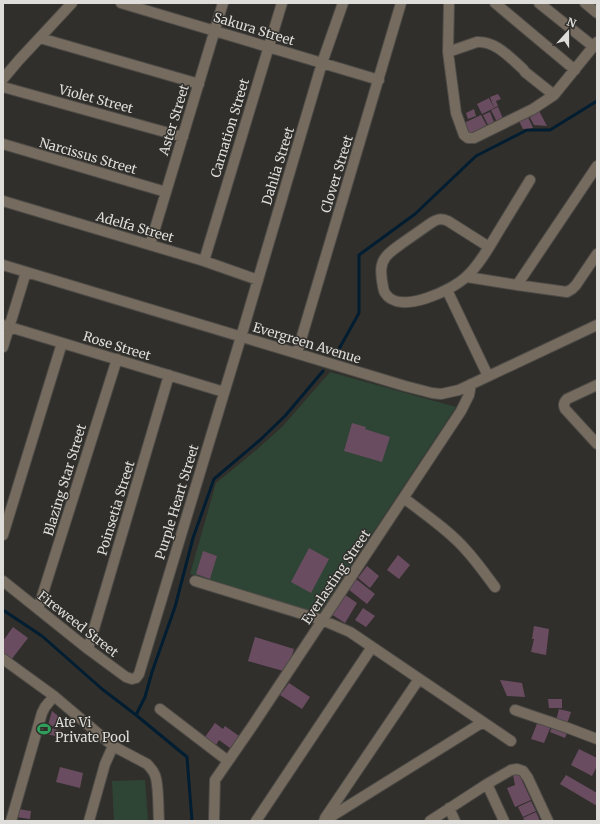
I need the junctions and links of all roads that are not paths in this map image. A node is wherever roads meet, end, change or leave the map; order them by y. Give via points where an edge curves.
1 (72, 3) edge
2 (121, 3) edge
3 (223, 3) edge
4 (282, 3) edge
5 (343, 3) edge
6 (401, 3) edge
7 (449, 3) edge
8 (495, 3) edge
9 (539, 3) edge
10 (584, 3) edge
11 (597, 13) edge
12 (215, 31) junction
13 (40, 38) junction
14 (595, 45) edge
15 (268, 47) junction
16 (448, 52) junction
17 (322, 63) junction
18 (575, 70) junction
19 (3, 79) edge
20 (379, 80) junction
21 (199, 84) junction
22 (3, 87) edge
23 (554, 95) junction
24 (183, 137) junction
25 (3, 144) edge
26 (597, 166) edge
27 (530, 180) dead end
28 (166, 192) junction
29 (3, 201) edge
30 (150, 245) junction
31 (489, 247) junction
32 (597, 254) edge
33 (204, 260) junction
34 (3, 265) edge
35 (26, 272) junction
36 (467, 277) junction
37 (258, 280) junction
38 (517, 285) junction
39 (447, 290) junction
40 (597, 325) edge
41 (6, 326) edge
42 (241, 337) junction
43 (62, 343) junction
44 (3, 346) edge
45 (297, 353) junction
46 (117, 359) junction
47 (169, 375) junction
48 (488, 376) junction
49 (471, 384) junction
50 (597, 385) edge
51 (224, 392) junction
52 (597, 444) edge
53 (404, 498) junction
54 (3, 535) edge
55 (3, 581) edge
56 (195, 581) dead end
57 (495, 588) dead end
58 (38, 609) junction
59 (322, 620) junction
60 (372, 647) junction
61 (88, 649) junction
62 (3, 659) edge
63 (139, 674) joint
64 (419, 679) junction
65 (54, 696) junction
66 (160, 709) dead end
67 (515, 710) dead end
68 (483, 722) junction
69 (597, 736) edge
70 (597, 739) edge
71 (511, 740) dead end
72 (113, 746) junction
73 (228, 761) junction
74 (487, 784) junction
75 (449, 808) junction
76 (11, 821) edge
77 (89, 821) edge
78 (159, 821) edge
79 (214, 821) edge
80 (256, 821) edge
81 (324, 821) edge
82 (430, 821) edge
83 (455, 821) edge
84 (504, 821) edge
85 (548, 821) edge

1 - 13 street
2 - 12 street, Sakura Street
3 - 12 street, Aster Street
4 - 15 street, Carnation Street
5 - 17 street, Dahlia Street
6 - 20 street, Clover Street
7 - 16 street
8 - 18 street
9 - 14 street
10 - 11 street
12 - 15 street, Sakura Street
12 - 21 street, Aster Street
13 - 19 street
13 - 21 street
14 - 18 street
15 - 17 street, Sakura Street
15 - 33 street, Carnation Street
16 - 23 street via 476,42 498,47
16 - 23 street via 456,113 464,135 468,138 474,138 533,109
17 - 20 street, Sakura Street
17 - 37 street, Dahlia Street
18 - 23 street
20 - 45 street, Clover Street
21 - 24 street, Aster Street
22 - 24 street, Violet Street
24 - 28 street, Aster Street
25 - 28 street, Narcissus Street
26 - 38 street
27 - 31 street
28 - 30 street, Aster Street
29 - 30 street, Adelfa Street
30 - 33 street, Adelfa Street
31 - 36 street
31 - 39 street via 442,219 431,223 385,258 381,274 385,293 390,298 411,302
32 - 38 street via 576,285 567,292
33 - 37 street, Adelfa Street
34 - 35 street, Evergreen Avenue
35 - 41 street
35 - 42 street, Evergreen Avenue
36 - 38 street
36 - 39 street
37 - 42 street, Dahlia Street
39 - 48 street
40 - 48 street, Evergreen Avenue
41 - 43 street, Rose Street
41 - 44 street
42 - 45 street, Evergreen Avenue
42 - 51 street, Purple Heart Street
43 - 46 street, Rose Street
43 - 54 street
45 - 49 street, Evergreen Avenue via 432,393 449,393
46 - 47 street, Rose Street
46 - 58 street, Blazing Star Street
47 - 51 street, Rose Street
47 - 61 street, Poinsetia Street
48 - 49 street, Evergreen Avenue
49 - 53 street, Everlasting Street via 462,411
50 - 52 street via 567,399 564,407
51 - 63 street, Purple Heart Street
53 - 57 street via 466,549
53 - 59 street, Everlasting Street
55 - 58 street, Fireweed Street
56 - 59 street
58 - 61 street, Fireweed Street
59 - 60 street via 350,632
59 - 73 street, Everlasting Street
60 - 64 street
60 - 80 street
61 - 63 street, Fireweed Street via 126,677 132,679
62 - 65 street
64 - 68 street
64 - 81 street
65 - 72 street
65 - 76 street via 42,713
66 - 73 street
67 - 70 street
68 - 71 street
68 - 81 street
69 - 70 street
72 - 77 street via 105,764
72 - 78 street via 151,768 155,775
73 - 79 street, Everlasting Street via 215,780
74 - 75 street
74 - 84 street
74 - 85 street via 511,770 523,771
75 - 82 street
75 - 83 street

